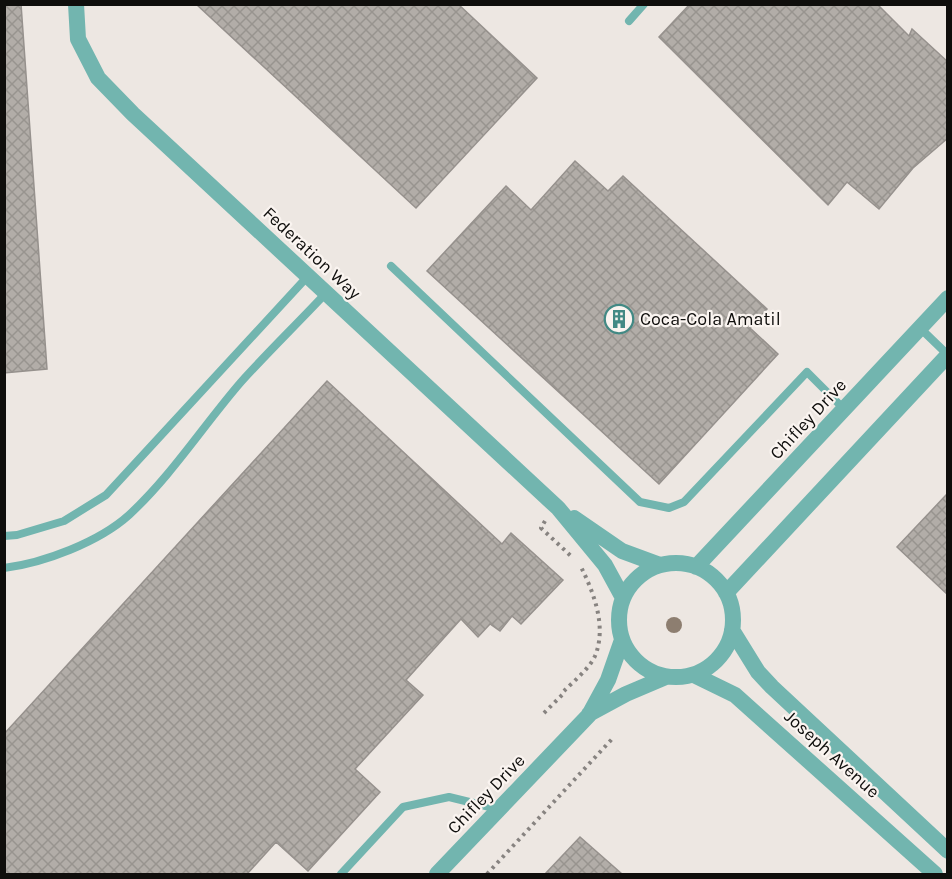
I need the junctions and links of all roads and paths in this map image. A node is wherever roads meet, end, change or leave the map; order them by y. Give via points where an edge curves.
1 (76, 4) edge
2 (644, 4) edge
3 (629, 21) dead end
4 (391, 266) dead end
5 (308, 276) junction
6 (326, 293) junction
7 (948, 298) edge
8 (920, 328) junction
9 (948, 355) edge
10 (844, 409) junction
11 (558, 508) junction
12 (545, 521) dead end
13 (4, 536) edge
14 (660, 565) junction
15 (696, 567) junction
16 (4, 568) edge
17 (726, 593) junction
18 (623, 598) junction
19 (732, 630) junction
20 (622, 640) junction
21 (694, 675) junction
22 (666, 677) junction
23 (544, 713) dead end
24 (589, 715) junction
25 (613, 738) dead end
26 (499, 809) junction
27 (948, 851) edge
28 (341, 874) edge
29 (437, 874) edge
30 (487, 874) edge
31 (935, 874) edge

1 - 5 street, Federation Way via 78,39 98,78
2 - 3 lane
4 - 10 lane via 640,502 669,508 684,502 807,372
5 - 6 street, Federation Way
5 - 13 lane via 106,495 64,521
6 - 11 street, Federation Way
6 - 16 lane via 241,383 128,516 85,544 24,566
7 - 8 street, Chifley Drive
8 - 9 lane
8 - 10 street, Chifley Drive
9 - 17 street
10 - 15 street, Chifley Drive
11 - 14 street, Federation Way via 622,551
11 - 18 street, Federation Way via 605,565
12 - 23 path via 541,528 580,564 589,582 600,626 594,658
14 - 15 street
14 - 18 street via 644,572
15 - 17 street via 718,582
17 - 19 street via 732,611
18 - 20 street via 619,612
19 - 21 street via 719,657
19 - 27 street, Joseph Avenue via 765,680
20 - 22 street via 632,657 648,670
20 - 24 street, Chifley Drive via 608,680
21 - 22 street
21 - 31 street, Joseph Avenue via 735,695
22 - 24 street, Chifley Drive via 626,693
24 - 26 street, Chifley Drive
25 - 30 path
26 - 28 lane via 449,797 403,807
26 - 29 street, Chifley Drive

